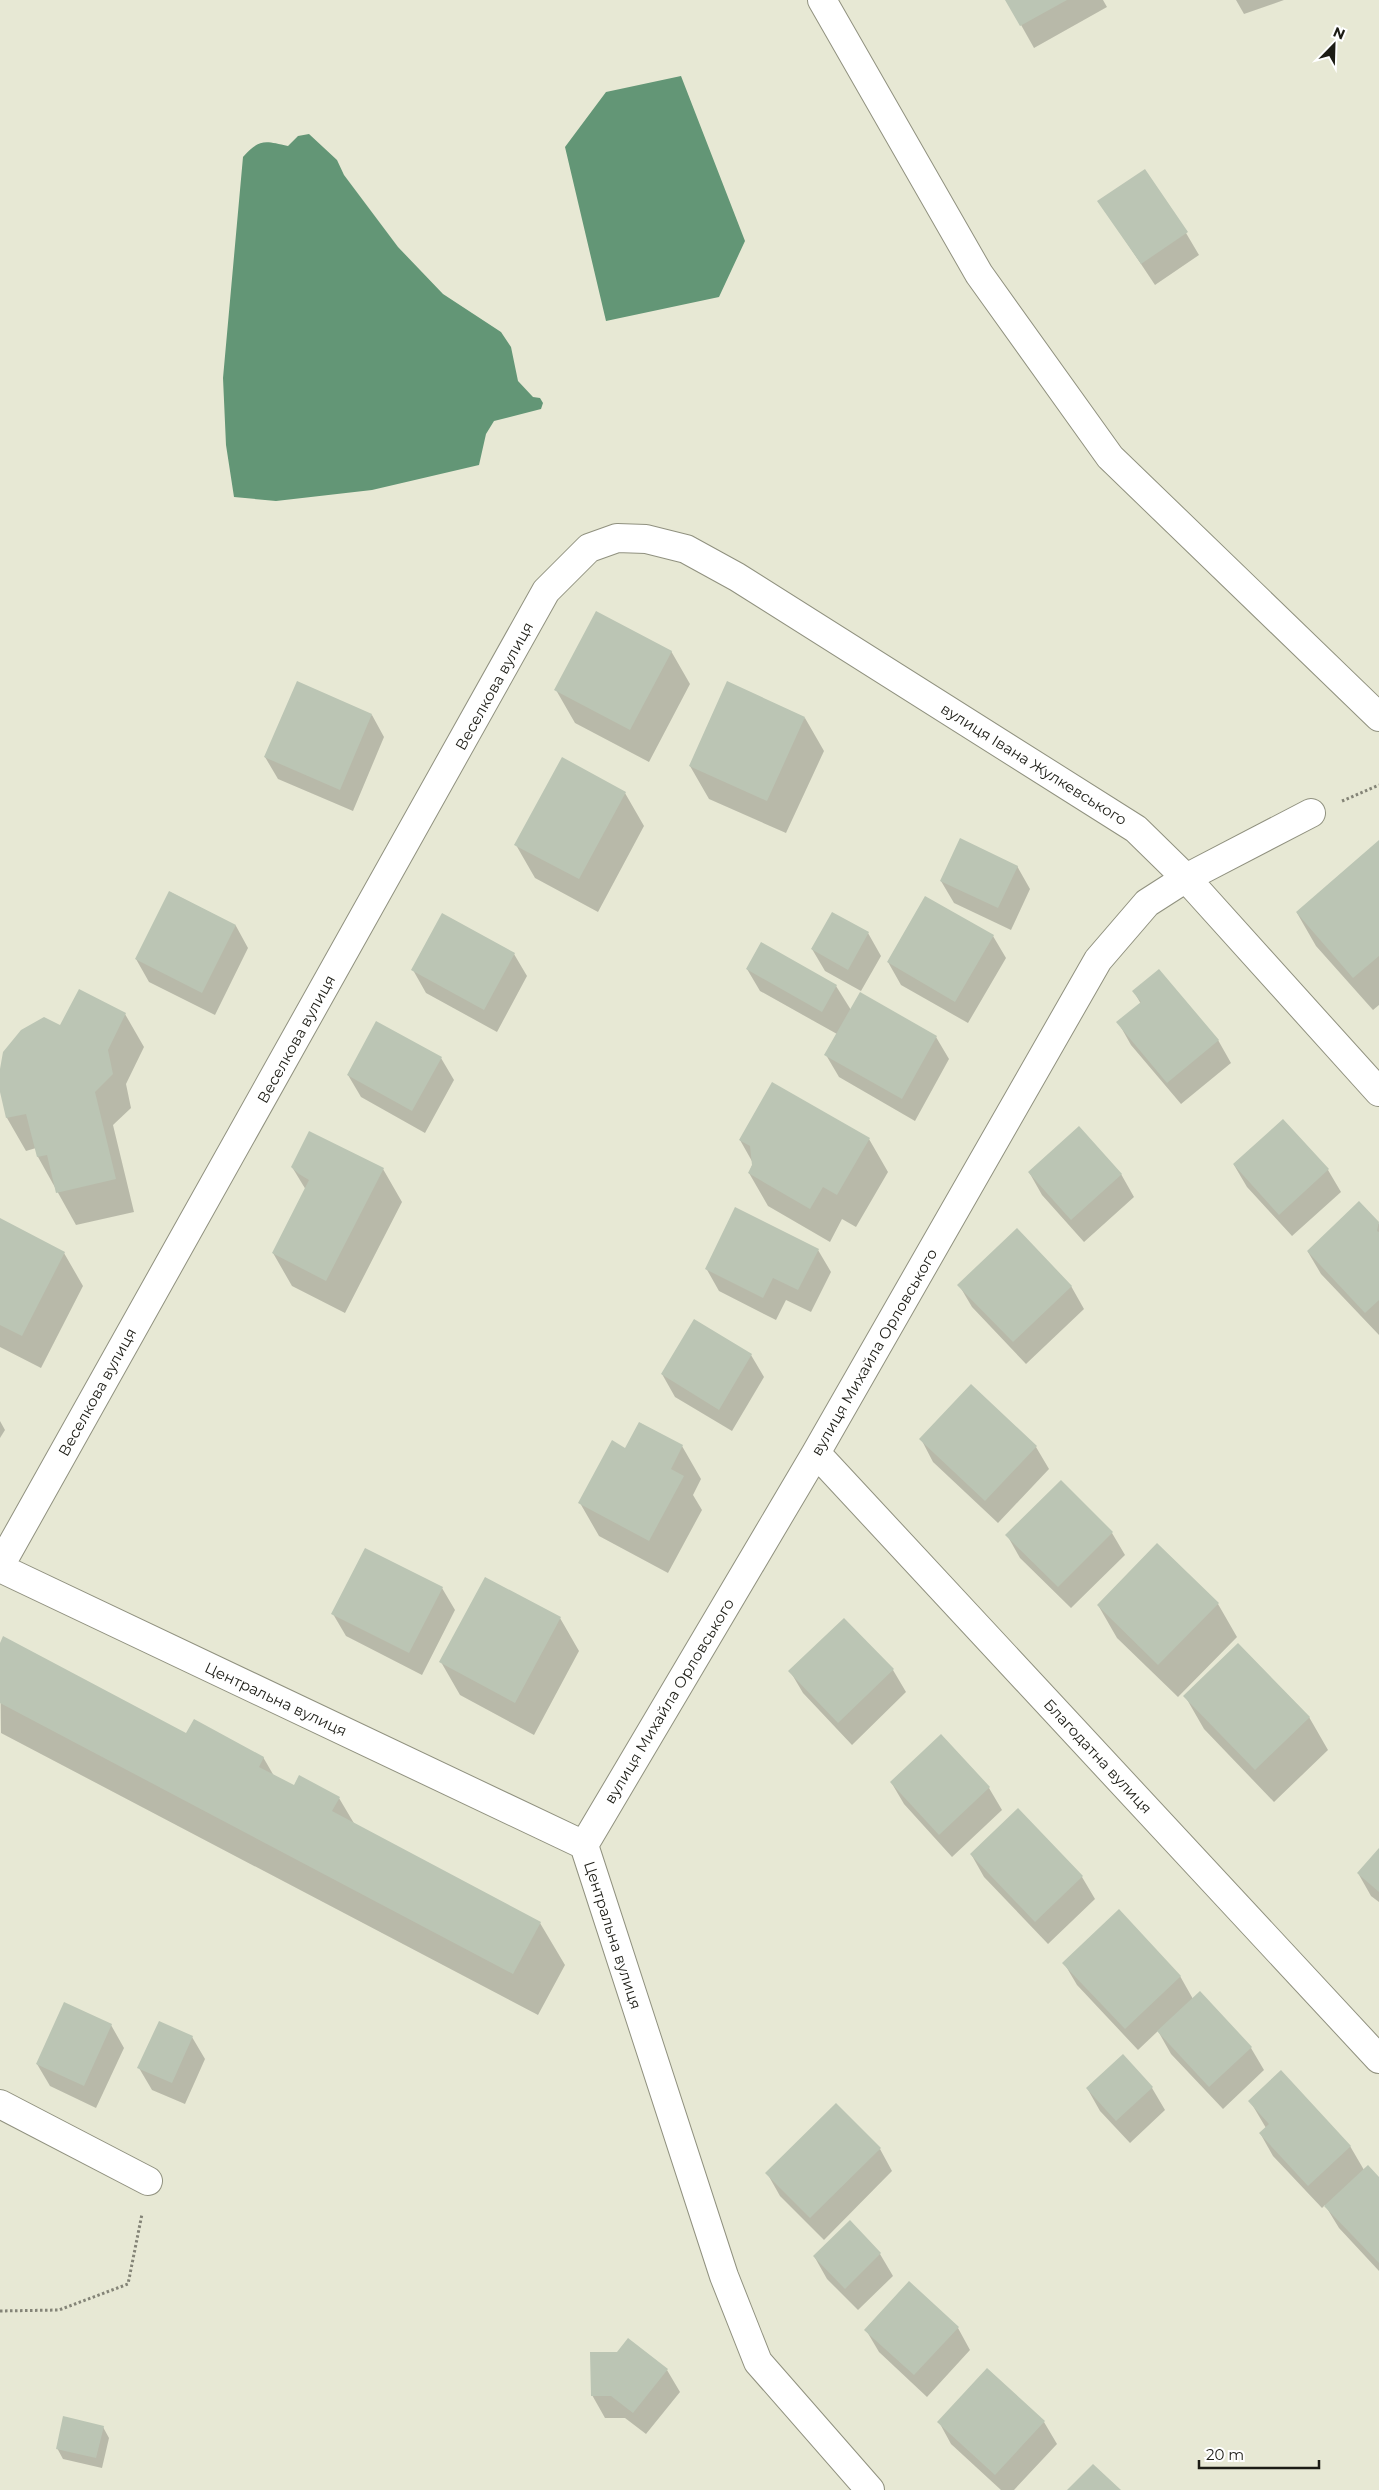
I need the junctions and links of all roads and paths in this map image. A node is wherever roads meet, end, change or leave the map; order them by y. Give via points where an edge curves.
1 (822, 0) edge
2 (617, 538) joint
3 (1379, 717) edge
4 (1311, 813) dead end
5 (1186, 878) junction
6 (1379, 1092) edge
7 (816, 1453) junction
8 (0, 1567) edge
9 (584, 1845) junction
10 (1379, 2059) edge
11 (0, 2104) edge
12 (148, 2181) joint
13 (0, 2311) edge
14 (870, 2490) edge

1 - 3 street via 979,274 1110,457
2 - 5 street, вулиця Івана Жулкевського via 646,539 686,549 737,577 1136,829
2 - 8 street, Веселкова вулиця via 589,548 546,591
4 - 5 street, вулиця Михайла Орловського
5 - 6 street, вулиця Івана Жулкевського
5 - 7 street, вулиця Михайла Орловського via 1147,903 1098,960
7 - 9 street, вулиця Михайла Орловського
7 - 10 street, Благодатна вулиця
8 - 9 street, Центральна вулиця
9 - 14 street, Центральна вулиця via 724,2276 758,2362
11 - 12 street
12 - 13 path via 128,2284 59,2310

